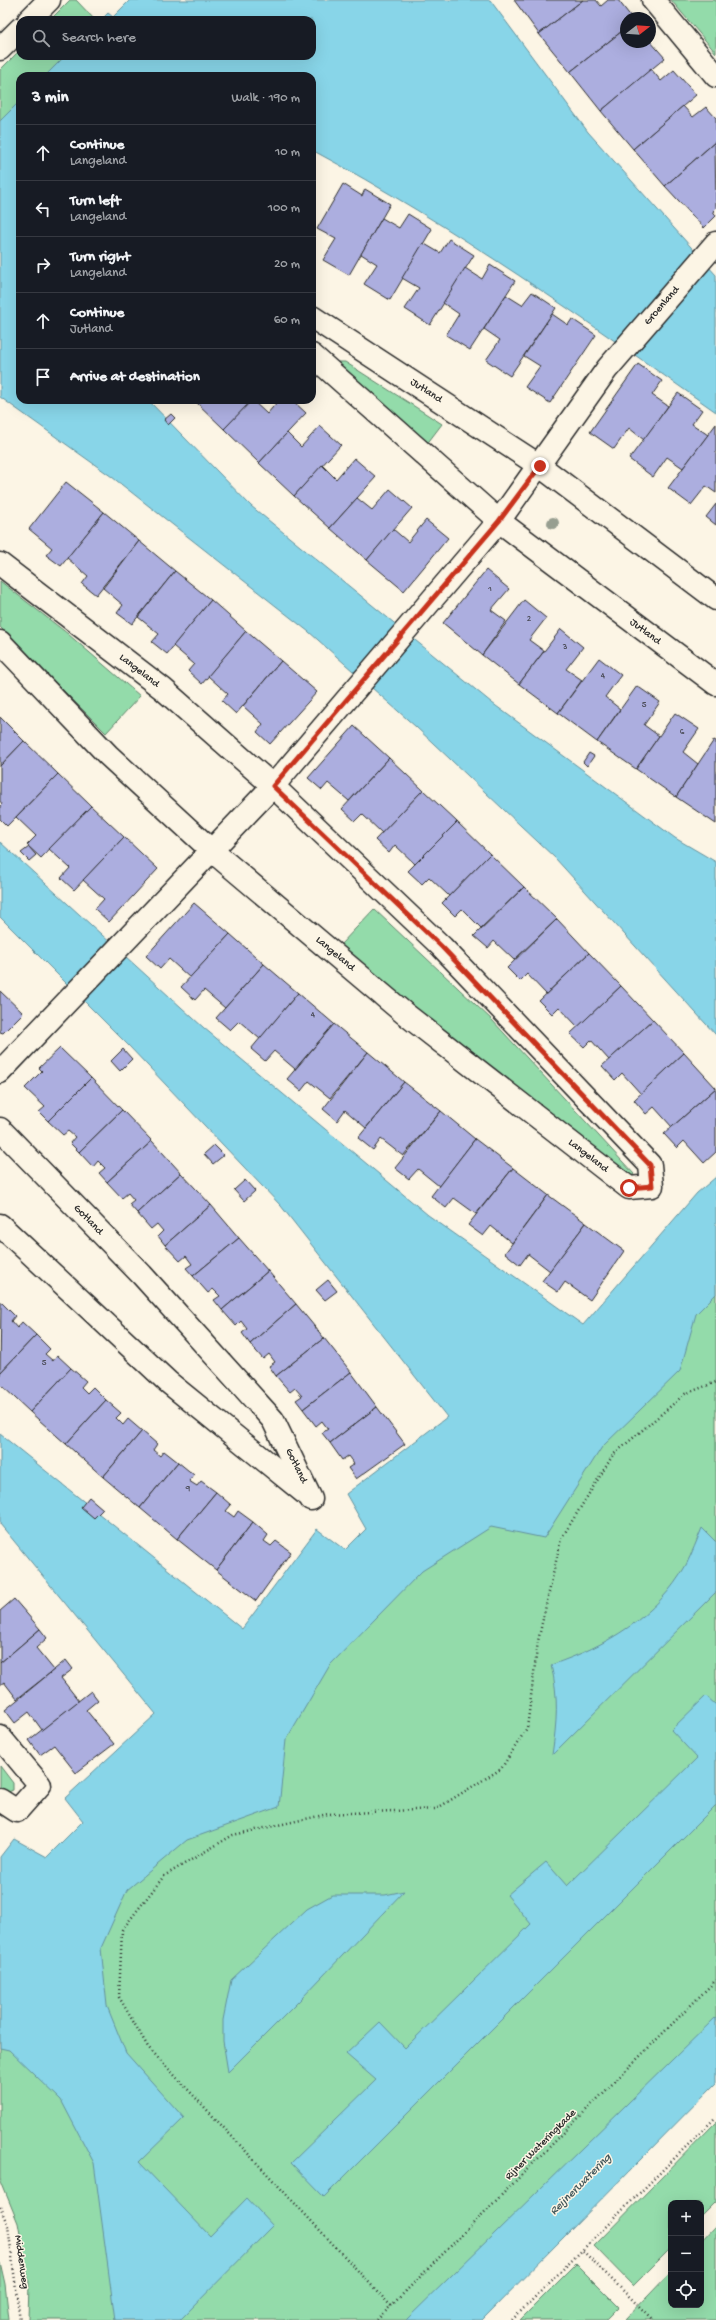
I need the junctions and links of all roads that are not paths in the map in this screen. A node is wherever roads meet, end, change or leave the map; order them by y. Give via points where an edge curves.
1 (49, 0) edge
2 (653, 0) edge
3 (33, 16) edge
4 (16, 33) edge
5 (0, 49) edge
6 (716, 76) edge
7 (714, 245) edge
8 (316, 320) edge
9 (316, 359) edge
10 (540, 466) junction
11 (499, 521) junction
12 (0, 564) edge
13 (716, 599) edge
14 (0, 642) edge
15 (716, 684) edge
16 (273, 786) junction
17 (211, 850) junction
18 (0, 1072) edge
19 (0, 1129) edge
20 (0, 1225) edge
21 (0, 1737) edge
22 (0, 1800) edge

1 - 3 street
2 - 6 street
4 - 5 street
7 - 10 street, Groenland via 608,369
8 - 10 street, Jutland
9 - 11 street, Jutland
10 - 11 street
10 - 13 street, Jutland
11 - 15 street, Jutland
11 - 16 street
12 - 16 street, Langeland via 163,689
14 - 17 street, Langeland via 108,755
16 - 17 street
16 - 17 street, Langeland via 442,947 650,1165 652,1186 629,1188 404,1013
17 - 18 street
19 - 20 street, Gotland via 142,1275 273,1420 311,1499 168,1382
21 - 22 street via 40,1785 16,1811

